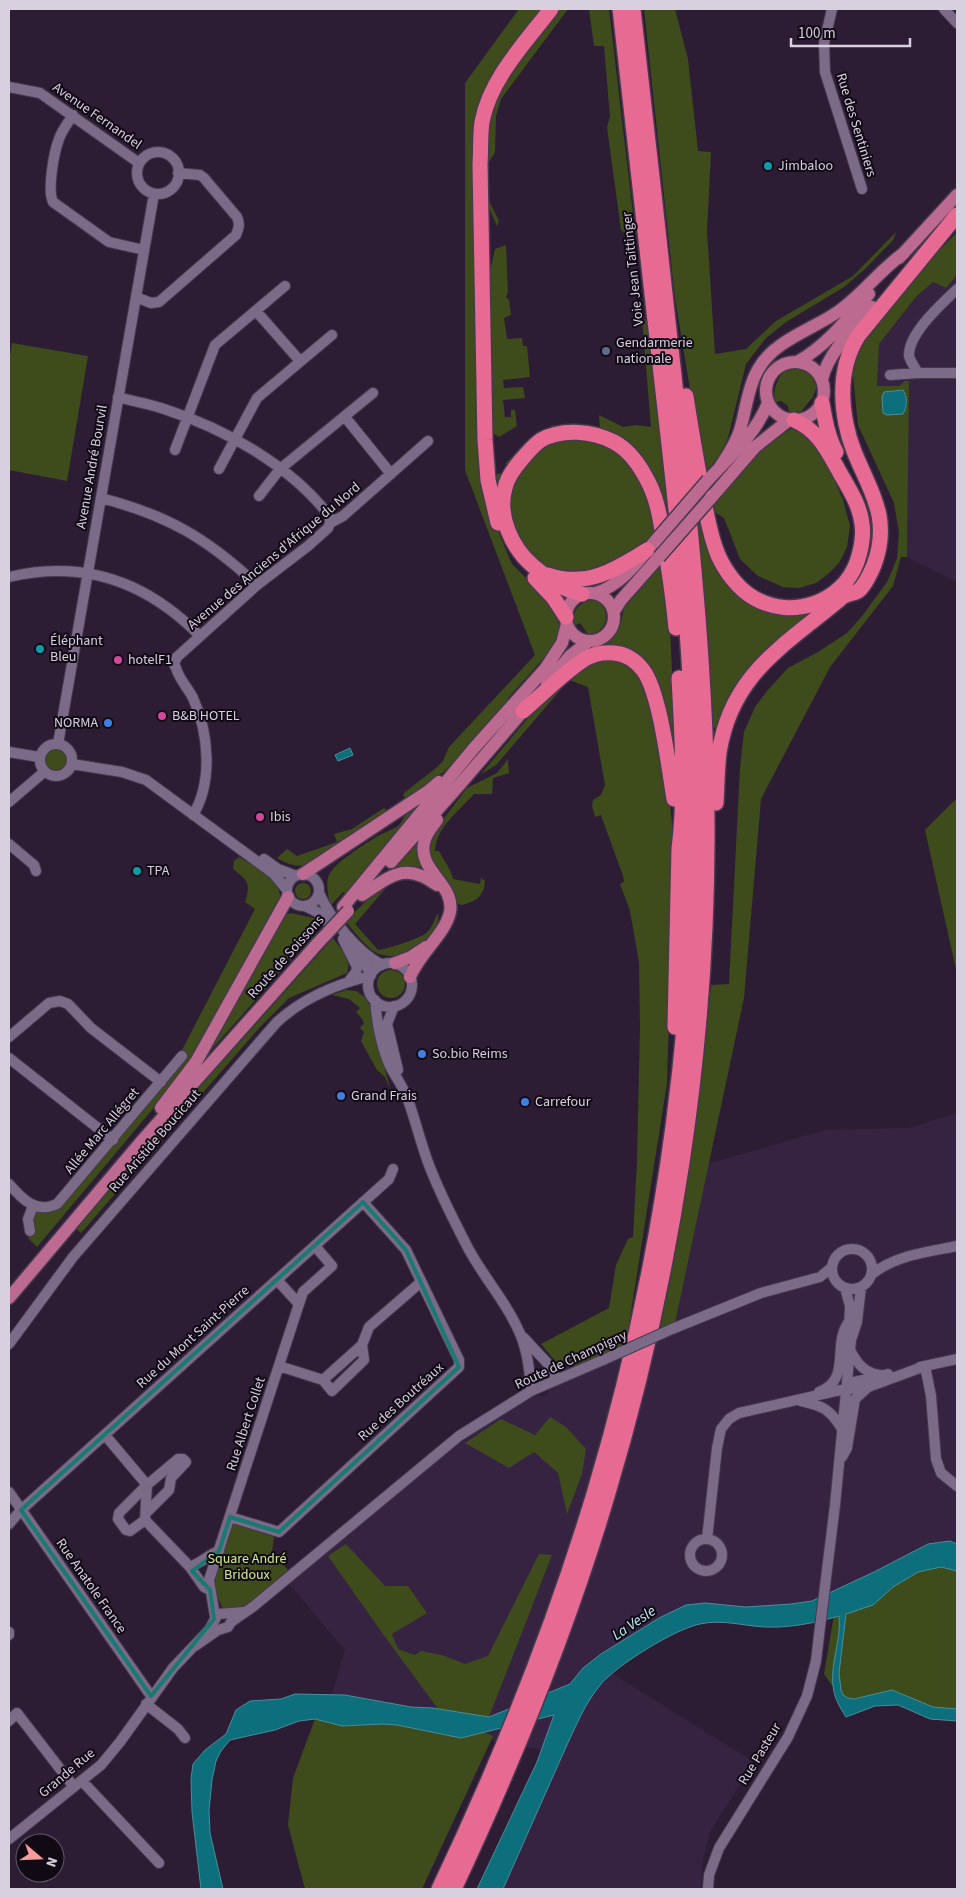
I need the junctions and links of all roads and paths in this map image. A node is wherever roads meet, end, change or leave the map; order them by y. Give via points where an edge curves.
1 (551, 9) edge
2 (620, 9) edge
3 (633, 9) edge
4 (832, 9) edge
5 (944, 9) edge
6 (957, 23) edge
7 (9, 87) edge
8 (73, 115) junction
9 (139, 162) junction
10 (178, 173) junction
11 (862, 189) dead end
12 (154, 194) junction
13 (957, 195) edge
14 (957, 208) edge
15 (957, 215) edge
16 (957, 224) edge
17 (144, 250) junction
18 (928, 250) junction
19 (904, 253) junction
20 (662, 262) junction
21 (285, 286) dead end
22 (957, 289) edge
23 (136, 297) junction
24 (256, 310) junction
25 (332, 335) dead end
26 (300, 361) junction
27 (799, 361) junction
28 (918, 373) junction
29 (957, 373) edge
30 (890, 375) dead end
31 (822, 378) junction
32 (374, 393) dead end
33 (118, 397) junction
34 (768, 403) junction
35 (822, 403) junction
36 (188, 417) junction
37 (345, 417) junction
38 (791, 420) junction
39 (235, 439) junction
40 (428, 442) dead end
41 (175, 450) dead end
42 (720, 466) junction
43 (219, 469) dead end
44 (280, 469) junction
45 (391, 474) junction
46 (259, 496) dead end
47 (101, 498) junction
48 (330, 523) junction
49 (654, 549) junction
50 (88, 573) junction
51 (542, 573) junction
52 (9, 577) edge
53 (257, 585) junction
54 (589, 593) junction
55 (844, 596) junction
56 (614, 611) junction
57 (567, 621) junction
58 (200, 636) junction
59 (590, 641) junction
60 (524, 711) junction
61 (58, 744) junction
62 (474, 748) junction
63 (9, 752) edge
64 (39, 757) junction
65 (72, 764) junction
66 (44, 772) junction
67 (456, 790) junction
68 (9, 802) edge
69 (193, 815) junction
70 (707, 832) junction
71 (9, 844) edge
72 (679, 850) junction
73 (36, 871) dead end
74 (299, 875) junction
75 (288, 893) junction
76 (319, 893) junction
77 (362, 895) junction
78 (450, 904) junction
79 (305, 906) junction
80 (346, 909) junction
81 (343, 939) junction
82 (316, 941) junction
83 (430, 944) junction
84 (382, 964) junction
85 (395, 964) junction
86 (370, 975) junction
87 (410, 977) junction
88 (347, 982) junction
89 (372, 997) junction
90 (394, 1006) junction
91 (9, 1037) edge
92 (182, 1056) dead end
93 (9, 1058) edge
94 (400, 1081) junction
95 (161, 1082) junction
96 (671, 1138) junction
97 (113, 1140) junction
98 (137, 1140) junction
99 (393, 1169) dead end
100 (9, 1184) edge
101 (13, 1196) edge
102 (363, 1202) junction
103 (33, 1206) junction
104 (30, 1231) dead end
105 (315, 1246) junction
106 (957, 1246) edge
107 (906, 1257) junction
108 (869, 1258) junction
109 (832, 1267) junction
110 (25, 1274) junction
111 (872, 1274) junction
112 (820, 1277) junction
113 (835, 1279) junction
114 (277, 1280) junction
115 (421, 1282) junction
116 (861, 1287) junction
117 (845, 1288) junction
118 (9, 1289) edge
119 (9, 1298) edge
120 (299, 1304) junction
121 (848, 1323) junction
122 (521, 1336) junction
123 (9, 1344) edge
124 (850, 1345) junction
125 (957, 1358) edge
126 (279, 1366) junction
127 (925, 1366) junction
128 (884, 1375) junction
129 (556, 1379) junction
130 (868, 1387) junction
131 (845, 1389) junction
132 (531, 1391) junction
133 (798, 1400) junction
134 (842, 1429) junction
135 (105, 1435) junction
136 (838, 1462) junction
137 (148, 1485) junction
138 (957, 1486) edge
139 (9, 1492) edge
140 (21, 1510) junction
141 (146, 1516) junction
142 (230, 1516) junction
143 (9, 1524) edge
144 (707, 1539) dead end
145 (219, 1551) junction
146 (190, 1567) junction
147 (210, 1590) junction
148 (222, 1617) junction
149 (195, 1646) junction
150 (149, 1700) junction
151 (9, 1720) edge
152 (185, 1738) dead end
153 (78, 1784) junction
154 (9, 1839) edge
155 (158, 1863) dead end
156 (439, 1889) edge
157 (454, 1889) edge
158 (708, 1889) edge

1 - 57 highway via 507,66 487,105 482,123 485,440 488,480 496,518 508,547 549,592
2 - 96 highway, Voie Jean Taittinger via 678,526 693,749 694,852 686,1006
3 - 20 highway
4 - 11 street, Rue des Sentiniers via 824,43 825,72
5 - 6 street
7 - 8 street, Avenue Fernandel via 40,93
8 - 9 street, Avenue Fernandel
8 - 17 street via 57,144 50,192 53,202 109,242
9 - 10 street via 145,156 160,152 173,159
9 - 12 street via 137,178 146,191
10 - 12 street via 177,180 168,191
10 - 23 street via 204,178 237,217 239,229 159,302
12 - 17 street, Avenue André Bourvil
13 - 19 main road
14 - 31 main road via 842,343 828,362
15 - 18 highway
16 - 18 street
17 - 23 street, Avenue André Bourvil
18 - 55 highway via 858,336 846,362 843,403 846,424 874,495 881,533 872,571 858,591
19 - 27 main road via 828,339
19 - 42 main road via 839,311 770,353 752,384 740,431
20 - 38 highway via 700,482 718,556 734,581 753,598 772,605 797,608 822,602 841,588 854,569 861,548 862,525 857,503 825,446 805,425
20 - 70 highway via 701,646
21 - 24 street
22 - 28 street via 912,341 909,357
23 - 33 street, Avenue André Bourvil
24 - 26 street
24 - 36 street via 216,345
25 - 26 street
26 - 39 street via 257,398
27 - 31 main road via 813,367
27 - 34 main road via 784,364 772,373 766,388
28 - 29 street
28 - 30 street
31 - 35 main road via 825,386
32 - 37 street
33 - 36 street
33 - 47 street, Avenue André Bourvil
34 - 38 main road via 778,415
34 - 42 main road via 750,436
35 - 38 main road via 811,416
35 - 55 highway via 832,443 871,520 870,550 864,568
36 - 39 street
36 - 41 street
37 - 44 street
37 - 45 street
38 - 49 main road, bridge via 755,447 710,499
39 - 43 street
39 - 44 street
40 - 45 street, Avenue des Anciens d'Afrique du Nord
42 - 49 main road, bridge
44 - 46 street
44 - 48 street via 321,505 330,517
45 - 48 street, Avenue des Anciens d'Afrique du Nord via 343,516
47 - 50 street, Avenue André Bourvil
47 - 53 street via 149,512 191,532 224,555
48 - 53 street, Avenue des Anciens d'Afrique du Nord via 308,546
49 - 51 highway via 611,571 582,580
49 - 54 main road via 618,581
49 - 56 main road
50 - 52 street via 48,571
50 - 58 street via 148,594
50 - 61 street, Avenue André Bourvil
51 - 54 highway via 564,589
51 - 72 highway via 515,546 503,516 505,488 516,466 541,440 560,434 580,432 615,442 629,454 651,488 658,506 671,580 678,644 682,737
53 - 58 street, Avenue des Anciens d'Afrique du Nord
54 - 56 main road via 604,597
54 - 57 main road via 570,602
55 - 70 highway via 778,649 742,688 726,725 719,753 715,812
56 - 59 main road via 613,624 606,634
57 - 59 main road via 576,636
57 - 62 main road, Route de Soissons via 566,636 556,655
58 - 69 street, Avenue des Anciens d'Afrique du Nord via 174,664 193,698 204,735 205,780 201,802
59 - 60 main road, Route de Soissons via 570,656
60 - 67 main road, Route de Soissons
60 - 72 highway via 586,659 608,653 619,654 635,662 644,671 656,700 674,799
61 - 64 street via 46,747
61 - 65 street via 69,751
62 - 74 main road via 427,792
62 - 80 main road, Route de Soissons
63 - 64 street
64 - 66 street
65 - 66 street via 64,775 57,777
65 - 69 street via 122,772 146,780
66 - 68 street
67 - 77 main road, Route de Soissons
67 - 78 main road via 423,843 428,867 446,890
69 - 74 street via 278,869
69 - 75 street via 274,874
70 - 157 highway via 699,1016 690,1100 674,1207 641,1371 608,1495 580,1580 523,1734
71 - 73 street via 34,865
72 - 96 highway
74 - 75 street via 288,884
74 - 76 street via 308,875 317,882
75 - 79 street via 295,905
75 - 98 main road via 196,1062
76 - 79 street via 314,902
76 - 84 street via 330,915 347,935
77 - 78 main road via 392,875 409,871 424,875 437,884
77 - 80 main road, Route de Soissons
78 - 83 main road via 445,924
79 - 81 street via 321,914
80 - 82 main road, Route de Soissons
81 - 86 street via 366,964
81 - 88 street via 357,967
82 - 98 main road, Route de Soissons
82 - 110 main road, Route de Soissons
83 - 85 main road
83 - 87 main road
84 - 85 street
84 - 86 street
85 - 87 street via 406,970
86 - 88 street, Rue Aristide Boucicaut
86 - 89 street via 368,982
87 - 90 street via 409,996
88 - 89 street
88 - 123 street, Rue Aristide Boucicaut via 297,1006 277,1022 73,1256
89 - 90 street via 384,1006
89 - 94 street via 385,1051
90 - 94 street via 388,1024
91 - 95 street via 49,1003 64,1002 91,1028
92 - 95 street, Allée Marc Allégret
93 - 97 street
94 - 122 street via 438,1186 469,1250
95 - 97 street, Allée Marc Allégret
96 - 156 highway via 641,1309 594,1493 566,1581 509,1734
97 - 103 street, Allée Marc Allégret via 57,1204
98 - 110 main road, Route de Soissons
99 - 102 street, Rue du Mont Saint-Pierre via 389,1179
100 - 101 street
101 - 103 street
102 - 105 street, Rue du Mont Saint-Pierre
102 - 115 street, Rue des Boutréaux via 406,1250
103 - 104 street via 28,1219
105 - 114 street, Rue du Mont Saint-Pierre
105 - 120 street, Rue Albert Collet via 332,1266 304,1292
106 - 107 street
107 - 108 street
107 - 111 street
108 - 109 street via 858,1249 848,1249 838,1254
108 - 111 street
109 - 112 street, Route de Champigny
109 - 113 street
110 - 118 main road, Route de Soissons
110 - 119 main road, Route de Soissons
111 - 116 street
112 - 113 street, Route de Champigny
112 - 129 street, Route de Champigny, bridge via 761,1293
113 - 117 street
114 - 120 street
114 - 135 street, Rue du Mont Saint-Pierre
115 - 126 street via 369,1327 362,1346 323,1380
115 - 142 street, Rue des Boutréaux via 459,1360 455,1372 278,1532
116 - 117 street
116 - 124 street
117 - 121 street via 850,1306
120 - 126 street, Rue Albert Collet
121 - 124 street
121 - 133 street via 843,1330 837,1378 827,1388
122 - 129 street via 551,1367
122 - 132 street via 530,1367
124 - 128 street via 862,1368
124 - 131 street, Rue Pasteur
125 - 127 street
126 - 142 street, Rue Albert Collet
127 - 128 street
127 - 130 street
127 - 138 street via 936,1459 941,1473
128 - 131 street via 853,1382
129 - 132 street, Route de Champigny
130 - 131 street
130 - 136 street via 855,1399 847,1448
131 - 133 street
131 - 134 street, Rue Pasteur
132 - 148 street, Route de Champigny via 459,1436 245,1612
133 - 134 street via 825,1408
133 - 144 street via 739,1414 729,1418 721,1429
134 - 136 street, Rue Pasteur
135 - 137 street
135 - 140 street, Rue du Mont Saint-Pierre
136 - 158 street, Rue Pasteur via 816,1661 807,1696 788,1737 719,1848 709,1875
137 - 141 street
137 - 141 street via 119,1513 118,1519 130,1531
137 - 141 street via 178,1458 186,1462 171,1478 169,1490
139 - 140 street, Rue Anatole France
140 - 143 street, Rue du Mont Saint-Pierre
140 - 150 street, Rue Anatole France
141 - 146 street, Rue Albert Collet
142 - 145 street, Rue Albert Collet
145 - 146 street
145 - 147 street, Rue Albert Collet via 209,1580
146 - 147 street, Rue Albert Collet
147 - 148 street, Rue Albert Collet
148 - 149 street, Route de Champigny
148 - 149 street, Route de Champigny via 226,1628
149 - 150 street, Route de Champigny
150 - 152 street, Rue Anatole France
150 - 153 street, Grande Rue via 101,1765
151 - 153 street via 17,1713
153 - 154 street, Grande Rue
153 - 155 street

